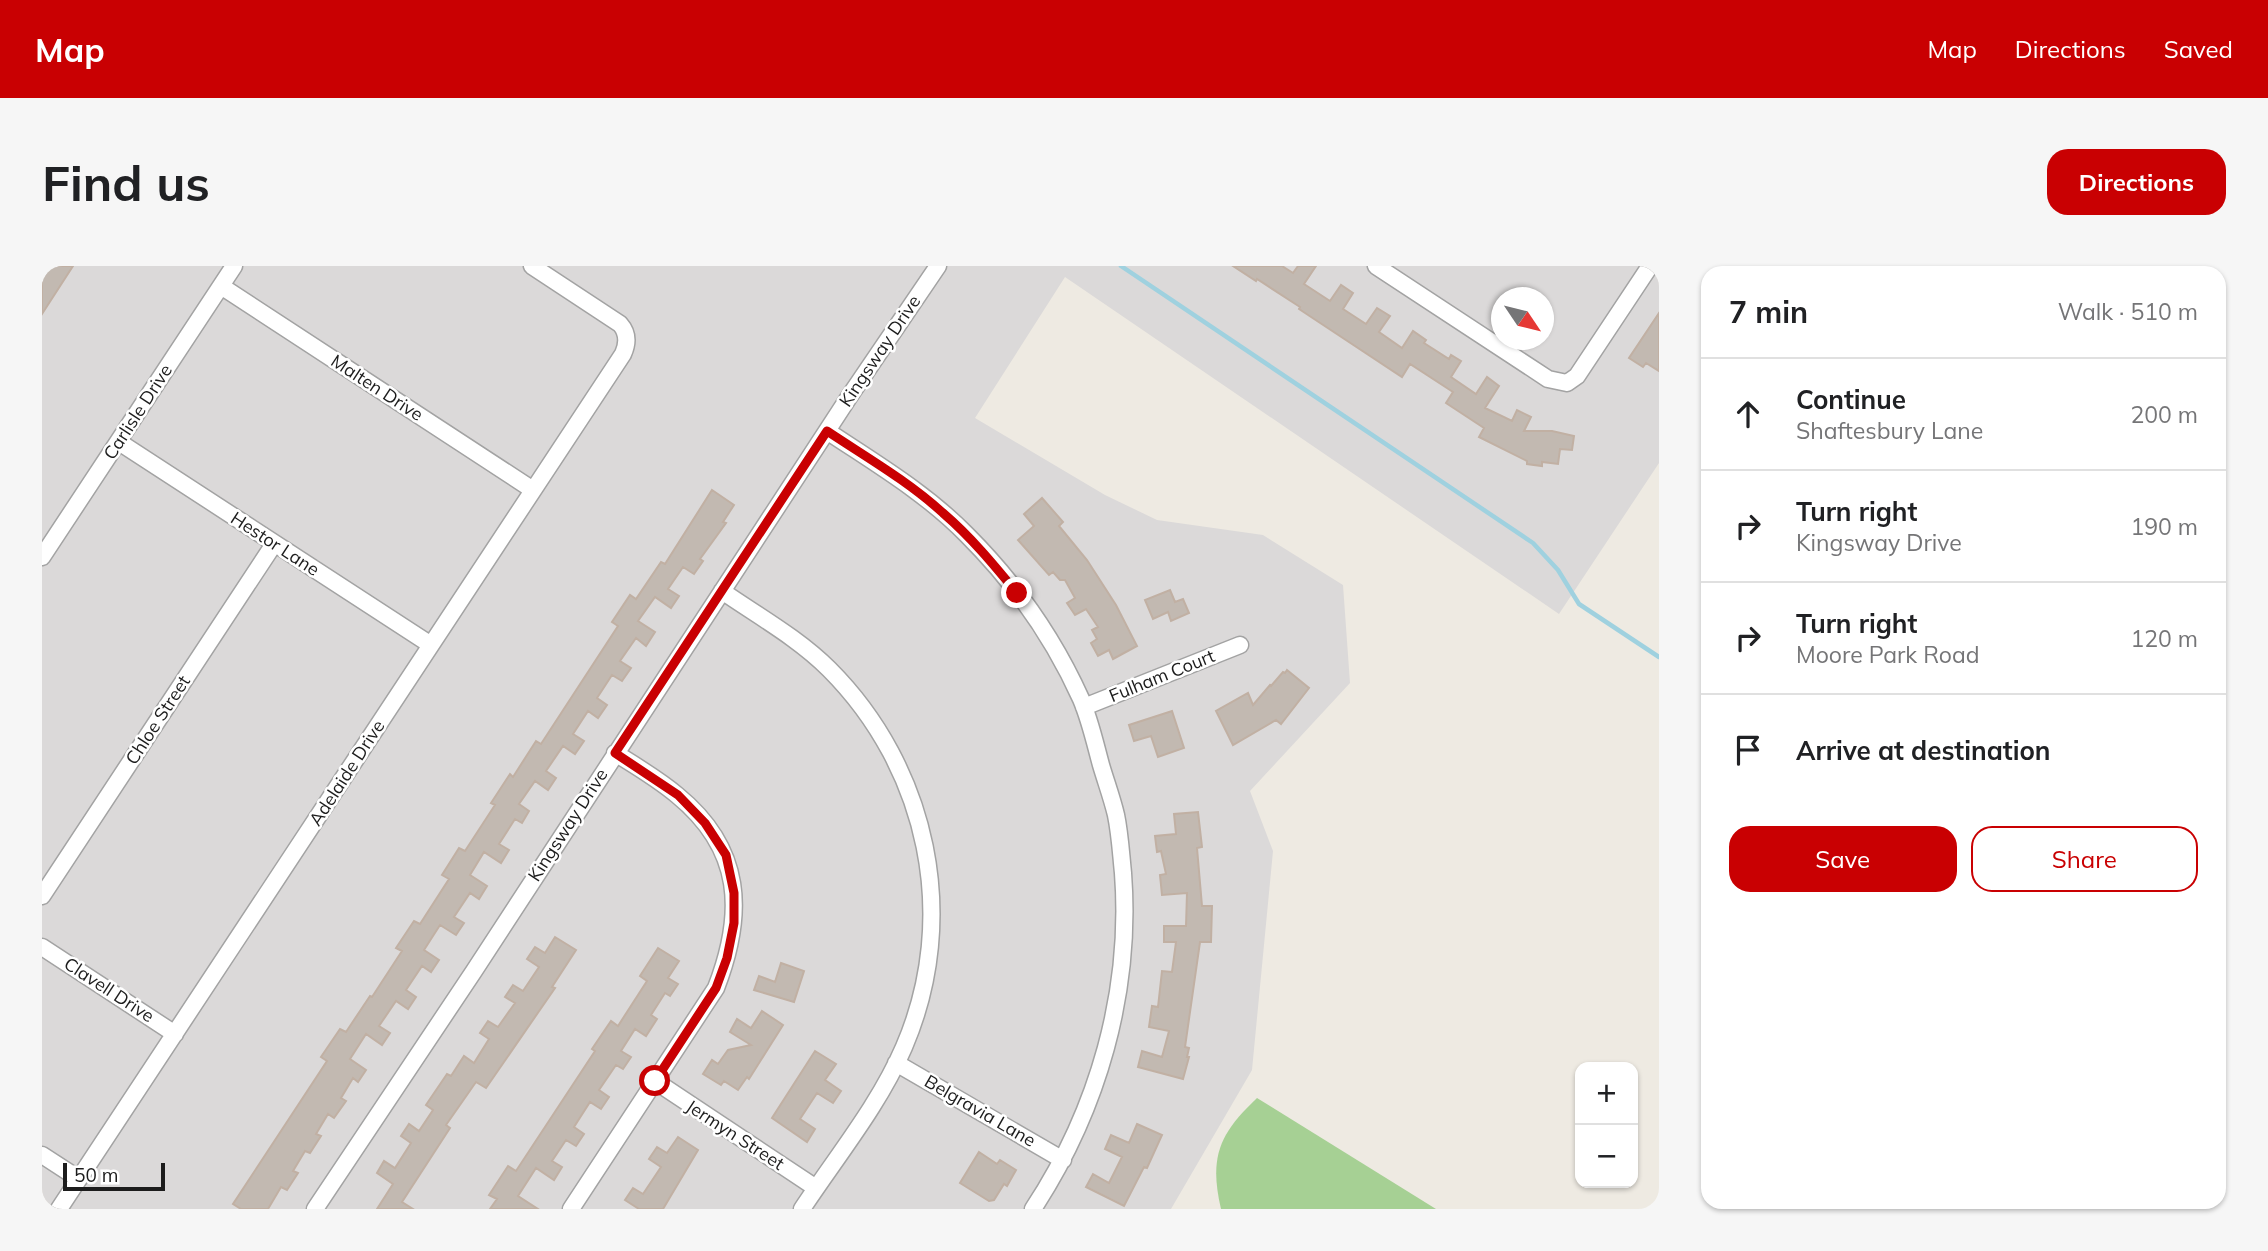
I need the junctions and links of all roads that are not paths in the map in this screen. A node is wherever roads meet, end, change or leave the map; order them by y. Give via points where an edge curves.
1 (234, 266) edge
2 (532, 266) edge
3 (1376, 266) edge
4 (1650, 266) edge
5 (929, 269) edge
6 (221, 286) junction
7 (827, 431) junction
8 (119, 442) junction
9 (533, 490) junction
10 (274, 544) junction
11 (42, 557) edge
12 (722, 591) junction
13 (431, 645) junction
14 (1240, 645) dead end
15 (1084, 707) junction
16 (615, 753) junction
17 (42, 896) edge
18 (42, 947) edge
19 (175, 1034) junction
20 (896, 1063) junction
21 (655, 1081) junction
22 (42, 1155) edge
23 (1063, 1160) junction
24 (79, 1179) junction
25 (816, 1188) junction
26 (59, 1209) edge
27 (315, 1209) edge
28 (571, 1209) edge
29 (802, 1209) edge
30 (1033, 1209) edge

1 - 6 street, Carlisle Drive
2 - 9 street, Adelaide Drive via 615,320 626,334 623,354
3 - 4 street via 1548,379 1567,383 1582,370
5 - 7 street, Kingsway Drive
6 - 8 street, Carlisle Drive
6 - 9 street, Malten Drive
7 - 12 street, Kingsway Drive
7 - 15 street via 907,484 975,543 1038,622
8 - 10 street, Hestor Lane
8 - 11 street, Carlisle Drive
9 - 13 street, Adelaide Drive
10 - 13 street, Hestor Lane
10 - 17 street, Chloe Street
12 - 16 street, Kingsway Drive
12 - 20 street via 808,651 847,688 887,743 913,800 931,881 931,934 920,1000
13 - 19 street, Adelaide Drive
14 - 15 street, Fulham Court
15 - 23 street via 1116,816 1125,928 1119,993 1107,1047 1080,1126
16 - 21 street via 678,795 705,823 726,855 734,893 734,923 716,988
16 - 27 street, Kingsway Drive
18 - 19 street, Clavell Drive
19 - 24 street, Adelaide Drive
20 - 23 street, Belgravia Lane
20 - 25 street
21 - 25 street, Jermyn Street
21 - 28 street
22 - 24 street
23 - 30 street
24 - 26 street, Adelaide Drive
25 - 29 street

